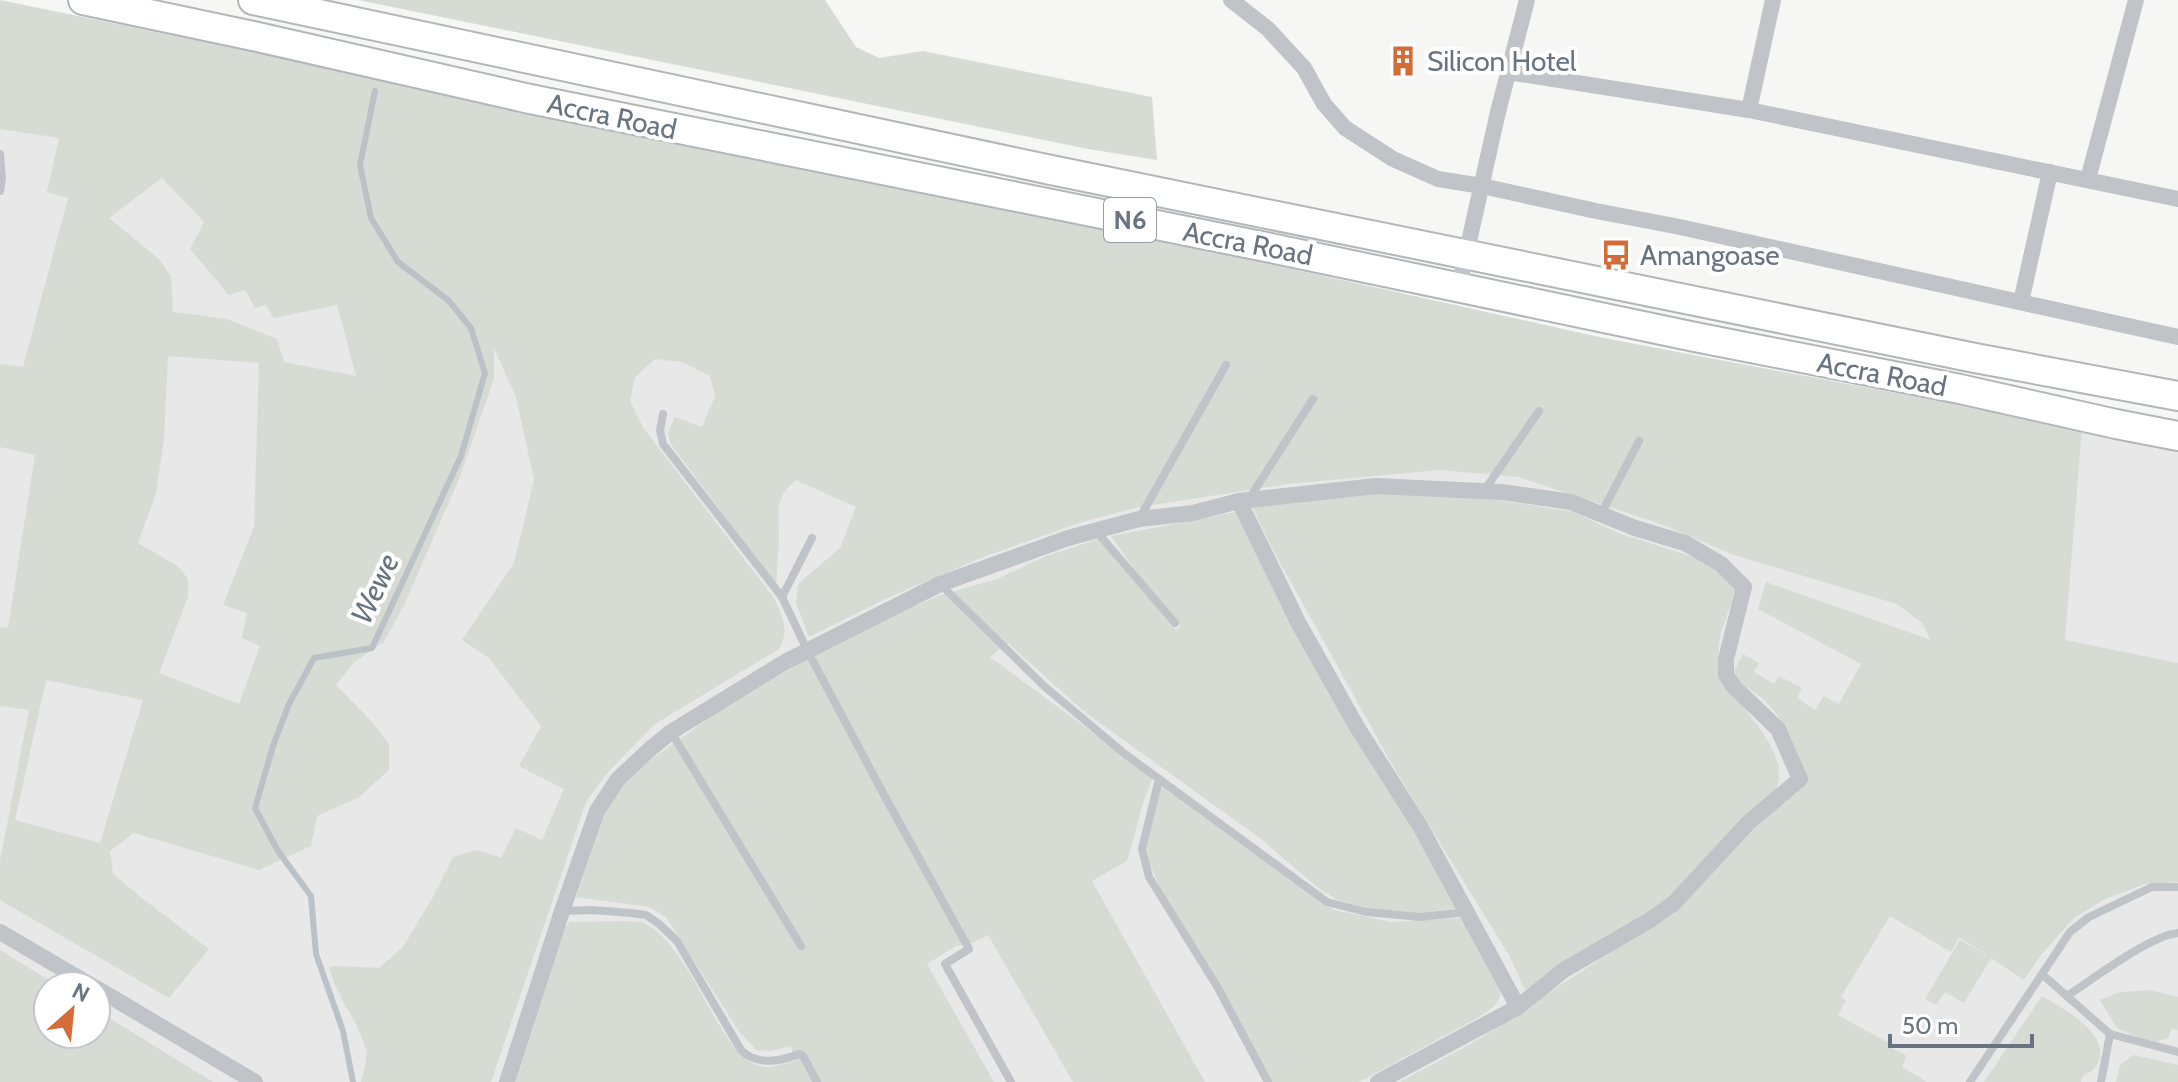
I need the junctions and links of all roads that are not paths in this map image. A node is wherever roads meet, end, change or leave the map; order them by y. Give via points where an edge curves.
1 (83, 0) edge
2 (253, 0) edge
3 (1231, 0) edge
4 (1527, 0) edge
5 (1773, 0) edge
6 (2136, 0) edge
7 (1508, 72) junction
8 (1749, 110) junction
9 (0, 154) edge
10 (2050, 172) junction
11 (2088, 179) junction
12 (1482, 186) junction
13 (0, 191) edge
14 (2178, 199) edge
15 (1466, 253) junction
16 (1459, 286) junction
17 (2021, 302) junction
18 (2178, 337) edge
19 (1226, 365) dead end
20 (2178, 396) edge
21 (1313, 399) dead end
22 (1539, 411) dead end
23 (663, 414) dead end
24 (2178, 436) edge
25 (1639, 441) dead end
26 (1484, 491) junction
27 (1244, 500) junction
28 (1601, 515) junction
29 (1139, 519) junction
30 (1096, 531) junction
31 (812, 538) dead end
32 (940, 584) junction
33 (782, 597) junction
34 (1175, 623) dead end
35 (807, 650) junction
36 (671, 732) junction
37 (1159, 779) junction
38 (2178, 887) edge
39 (562, 911) junction
40 (1467, 912) junction
41 (0, 932) edge
42 (2178, 933) edge
43 (801, 946) dead end
44 (65, 970) edge
45 (2043, 975) junction
46 (2067, 996) junction
47 (112, 998) edge
48 (1518, 1007) junction
49 (2110, 1034) junction
50 (2178, 1052) edge
51 (255, 1082) edge
52 (507, 1082) edge
53 (817, 1082) edge
54 (1011, 1082) edge
55 (1268, 1082) edge
56 (1378, 1082) edge
57 (1970, 1082) edge
58 (2101, 1082) edge

1 - 16 highway, Accra Road / N6 via 530,99
2 - 15 highway, Accra Road / N6
3 - 12 street via 1304,68 1345,128 1393,159 1438,179
4 - 7 street
5 - 8 street
6 - 11 street
7 - 8 street
7 - 12 street
8 - 10 street
9 - 13 lane
10 - 11 street
10 - 17 street
11 - 14 street
12 - 15 street
12 - 17 street
15 - 16 street
15 - 20 highway, Accra Road / N6
16 - 24 highway, Accra Road / N6
17 - 18 street
19 - 29 lane
21 - 27 lane
22 - 26 lane
23 - 33 lane via 663,444
25 - 28 lane
26 - 27 street via 1376,486
26 - 28 street via 1571,502
27 - 29 street
27 - 40 street via 1299,624
28 - 48 street via 1685,543 1721,564 1744,587 1726,675 1778,729 1800,779 1748,823 1674,903 1564,970
29 - 30 street
30 - 32 street
30 - 34 lane
31 - 33 lane
32 - 35 street
32 - 37 lane via 1044,686
33 - 35 lane
35 - 36 street
35 - 54 lane via 969,949 945,964
36 - 39 street via 618,779 597,811
36 - 43 lane
37 - 40 lane via 1327,902 1420,917
37 - 55 lane via 1142,849 1149,877
38 - 45 lane via 2152,887 2089,917 2070,932
39 - 52 street
39 - 53 lane via 646,915 677,941 749,1058 771,1061 799,1054
40 - 48 street
41 - 44 street
42 - 46 lane via 2146,945
45 - 46 lane
45 - 57 lane
46 - 49 lane
47 - 51 street
48 - 56 street
49 - 50 lane
49 - 58 lane

